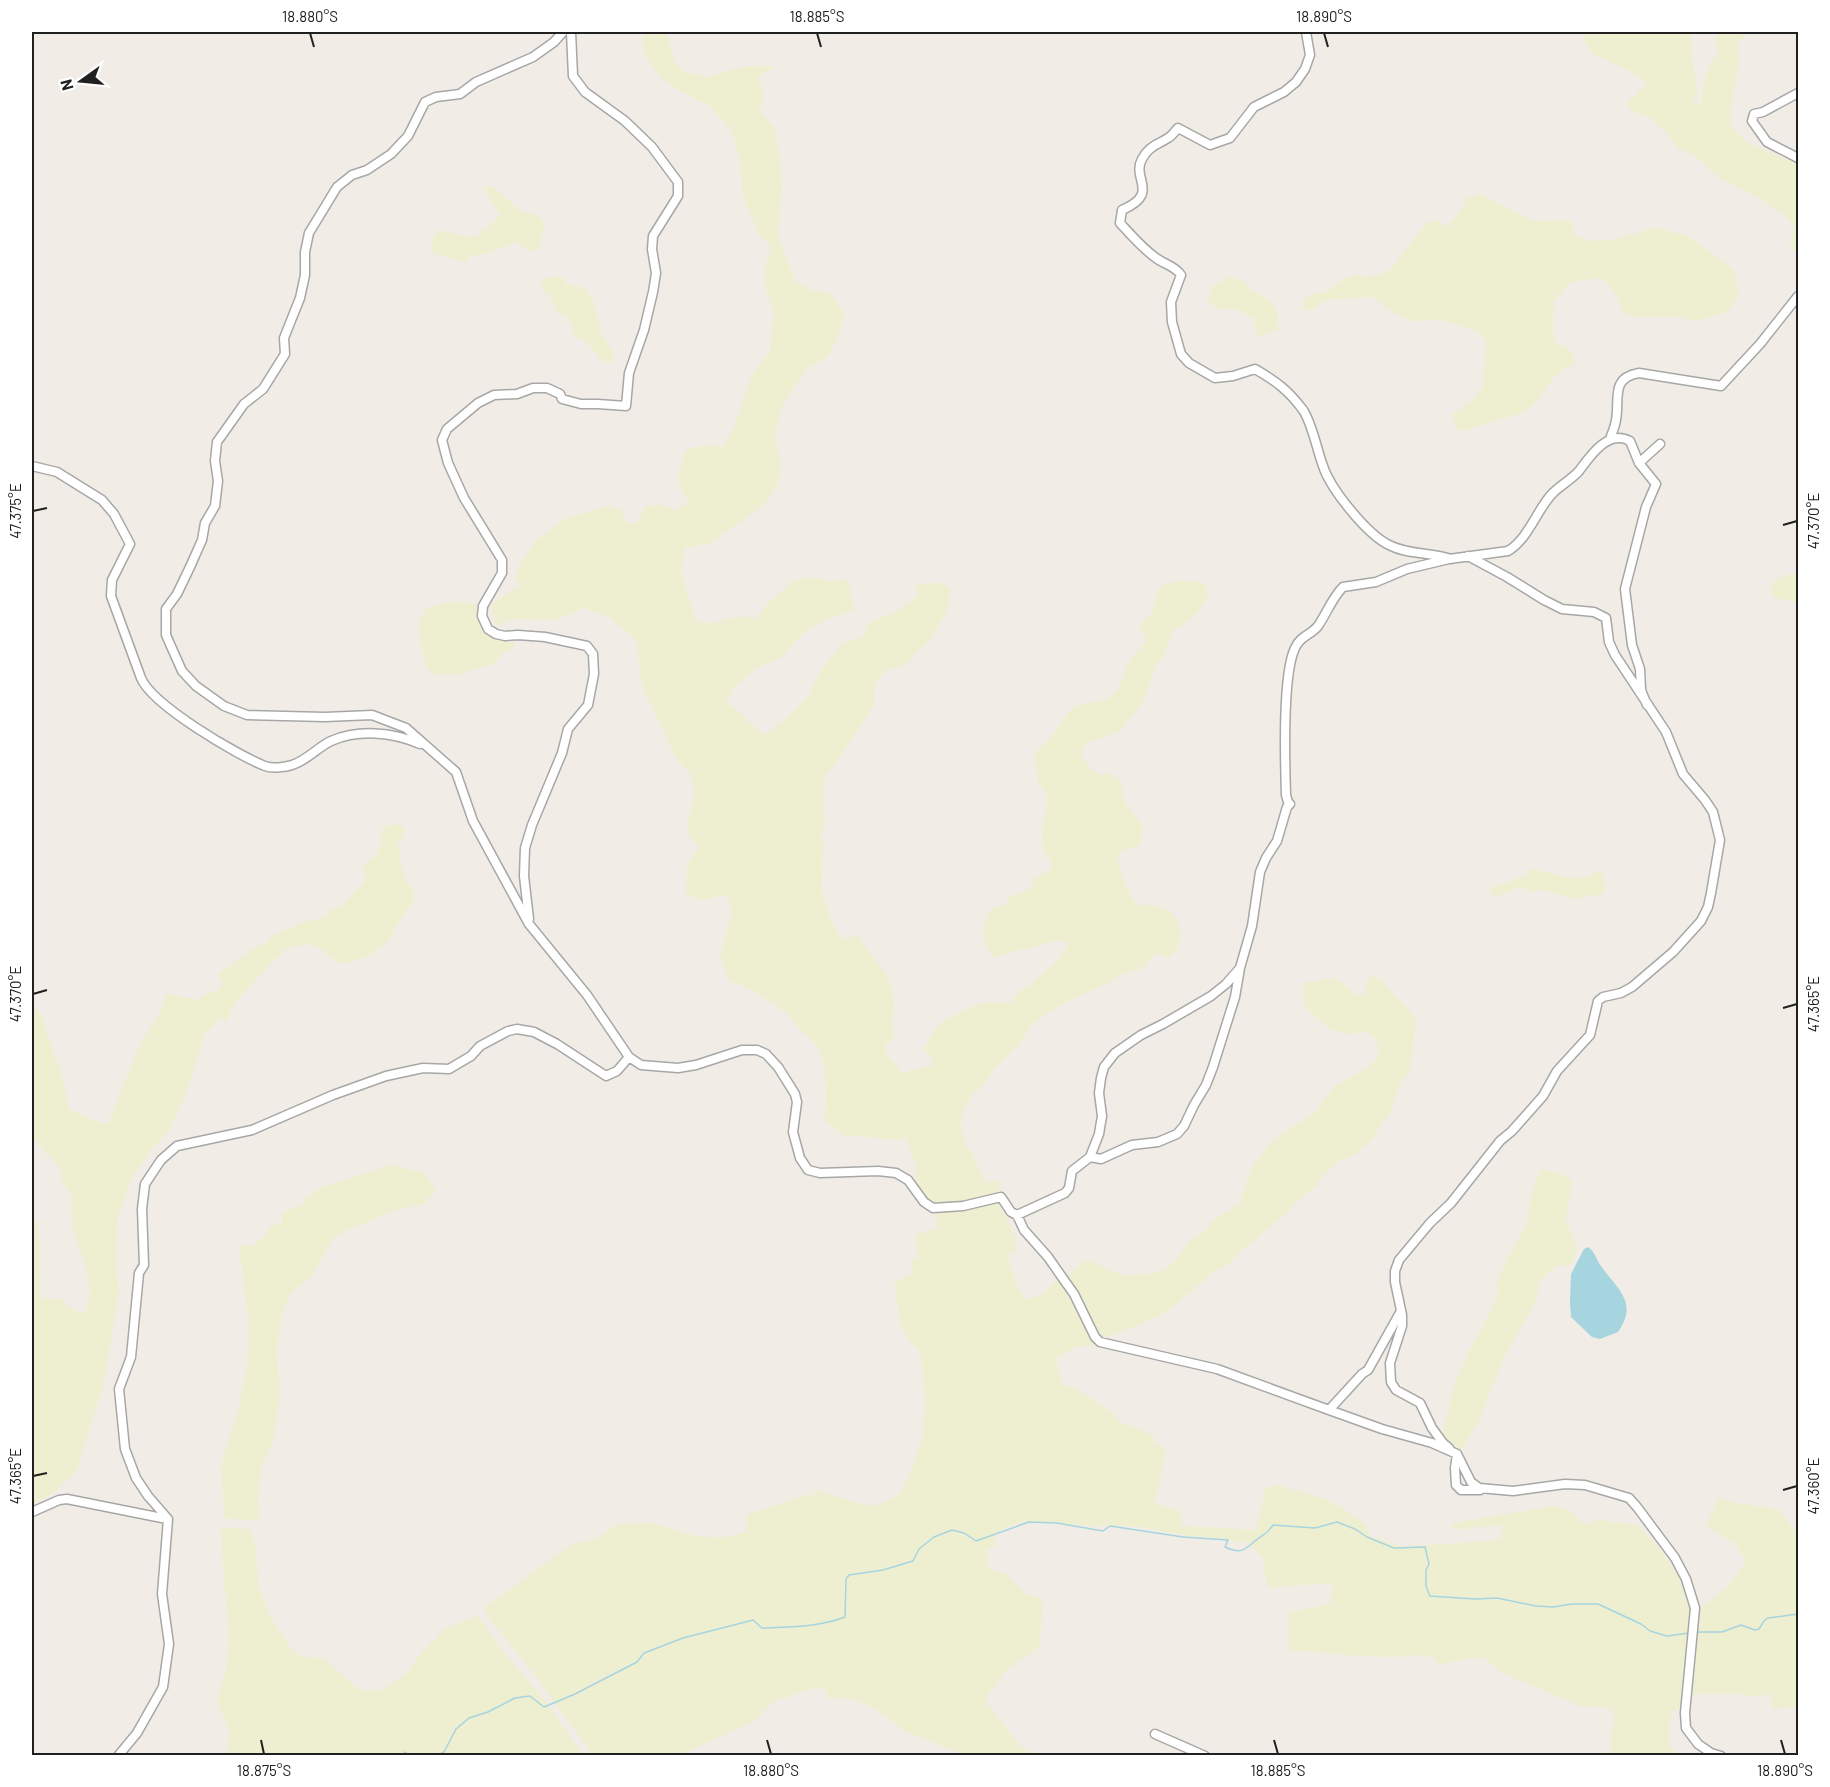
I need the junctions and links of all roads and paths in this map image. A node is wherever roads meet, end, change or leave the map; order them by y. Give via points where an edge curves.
1 (563, 32) edge
2 (571, 32) edge
3 (1306, 32) edge
4 (1798, 93) edge
5 (1798, 158) edge
6 (1798, 296) edge
7 (1610, 439) junction
8 (1660, 444) dead end
9 (1639, 463) junction
10 (32, 466) edge
11 (1467, 556) junction
12 (1452, 559) junction
13 (1647, 705) junction
14 (426, 746) junction
15 (529, 924) junction
16 (1240, 968) junction
17 (629, 1057) junction
18 (1090, 1157) junction
19 (1017, 1215) junction
20 (1401, 1311) junction
21 (1329, 1410) junction
22 (1456, 1453) junction
23 (1487, 1489) junction
24 (32, 1512) edge
25 (168, 1519) junction
26 (1155, 1734) dead end
27 (118, 1755) edge
28 (1205, 1755) edge
29 (1720, 1755) edge

1 - 14 street via 533,57 476,82 460,94 425,102 408,136 391,154 337,187 309,233 305,275 284,338 285,354 263,389 244,404 217,442 215,506 190,567 166,609 166,635 183,671 224,706 247,715 372,715 406,728
2 - 15 street via 573,76 585,92 626,121 652,147 678,182 678,196 653,236 653,292 628,373 626,406 581,404 562,399 547,388 494,395 447,429 442,440 464,498 502,560 502,573 483,606 482,616 488,629 505,636 545,637 586,646 593,654 588,705 568,729 525,848
3 - 12 street via 1310,55 1296,82 1254,107 1230,138 1210,145 1178,128 1169,138 1153,145 1139,170 1143,180 1140,198 1122,210 1120,223 1141,246 1181,275 1171,302 1180,354 1215,378 1255,369 1282,385 1305,412 1333,486 1371,534 1391,546
4 - 5 street via 1754,114 1752,121 1767,142
6 - 7 street via 1721,387 1639,373 1623,379
7 - 9 street via 1630,441
7 - 11 street via 1551,495 1513,548 1499,554
8 - 9 street
9 - 13 street via 1656,484 1646,507 1625,589 1632,645
10 - 14 street via 57,472 102,500 114,514 130,544 112,580 111,596 145,688 187,722 268,768 293,765 331,741 362,732 403,736
11 - 12 street
11 - 13 street via 1562,609 1594,612 1606,618 1615,655
12 - 16 street via 1407,569 1376,582 1343,587 1317,627 1294,648 1288,674 1286,723 1286,790 1290,804 1277,841 1260,872 1252,926
13 - 20 street via 1666,732 1683,774 1713,812 1720,840 1708,907 1691,933 1652,971 1621,993 1598,1001 1590,1035 1557,1071 1543,1096 1408,1248 1395,1271
14 - 15 street via 456,772 473,821
15 - 17 street via 587,995
16 - 18 street via 1211,996 1115,1053 1101,1078 1100,1134
16 - 18 street via 1213,1067 1184,1126 1177,1134 1158,1142 1132,1145 1101,1159
17 - 19 street via 640,1065 678,1068 742,1050 757,1050 778,1067 795,1094 793,1132 800,1158 808,1170 896,1173 913,1185 929,1206 963,1206 999,1197
17 - 25 street via 606,1076 534,1032 513,1029 480,1046 449,1069 423,1068 386,1076 252,1130 181,1144 170,1151 145,1184 144,1265 139,1273 131,1358 119,1389 128,1462 148,1496
18 - 19 street via 1072,1171 1065,1193
19 - 21 street via 1024,1230 1074,1294 1100,1341 1217,1369
20 - 21 street via 1368,1370
20 - 22 street via 1402,1326 1390,1363 1391,1382 1420,1403 1432,1428
21 - 22 street
22 - 23 street via 1473,1484
22 - 23 street via 1456,1485 1468,1491
23 - 29 street via 1519,1491 1577,1484 1629,1498 1662,1537 1682,1571 1695,1608 1686,1728 1698,1744
24 - 25 street via 67,1499
25 - 27 street via 162,1594 169,1644 163,1687 137,1733
26 - 28 street

